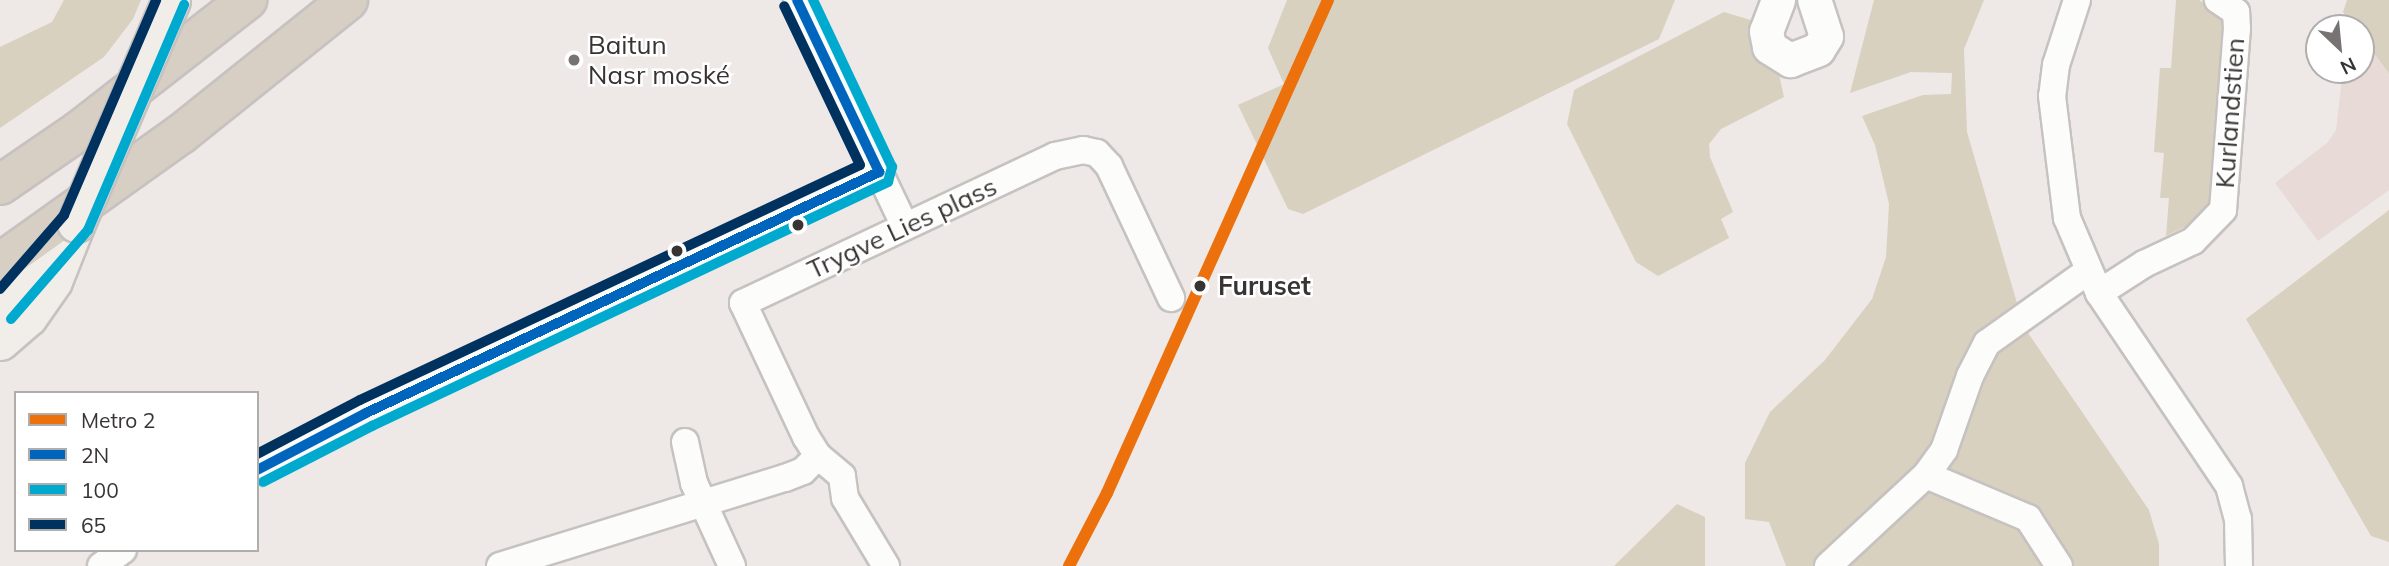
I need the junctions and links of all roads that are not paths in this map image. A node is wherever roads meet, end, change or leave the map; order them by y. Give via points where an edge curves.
1 (172, 0) edge
2 (247, 0) edge
3 (348, 0) edge
4 (797, 0) edge
5 (1778, 0) edge
6 (1814, 0) edge
7 (2077, 0) edge
8 (2217, 0) edge
9 (879, 172) junction
10 (0, 185) edge
11 (905, 226) junction
12 (0, 262) edge
13 (2093, 282) junction
14 (1171, 298) dead end
15 (14, 314) edge
16 (0, 341) edge
17 (685, 442) dead end
18 (818, 456) junction
19 (259, 469) edge
20 (1926, 475) junction
21 (702, 504) junction
22 (120, 552) edge
23 (101, 566) edge
24 (500, 566) edge
25 (732, 566) edge
26 (886, 566) edge
27 (1828, 566) edge
28 (2059, 566) edge
29 (2239, 566) edge

1 - 15 main road, bridge via 76,223
2 - 10 highway via 80,130
3 - 12 highway via 181,134
4 - 9 street
5 - 6 street via 1766,31 1769,47 1790,60 1812,54 1826,36
7 - 13 street via 2056,65 2052,96 2067,218
8 - 13 street, Kurlandstien via 2236,12 2222,210 2193,241
9 - 11 street
9 - 19 street via 366,413
11 - 14 street, Trygve Lies plass via 1055,156 1070,151 1097,153 1109,166
11 - 18 street, Trygve Lies plass via 743,303
13 - 20 street, Kurlandstien via 1987,343 1944,450
13 - 29 street via 2229,486 2238,519
15 - 16 main road
17 - 21 street
18 - 21 street via 803,471
18 - 26 street, Trygve Lies plass via 842,476 845,498
20 - 27 street, Kurlandstien
20 - 28 street via 2028,518
21 - 24 street
21 - 25 street
22 - 23 street

